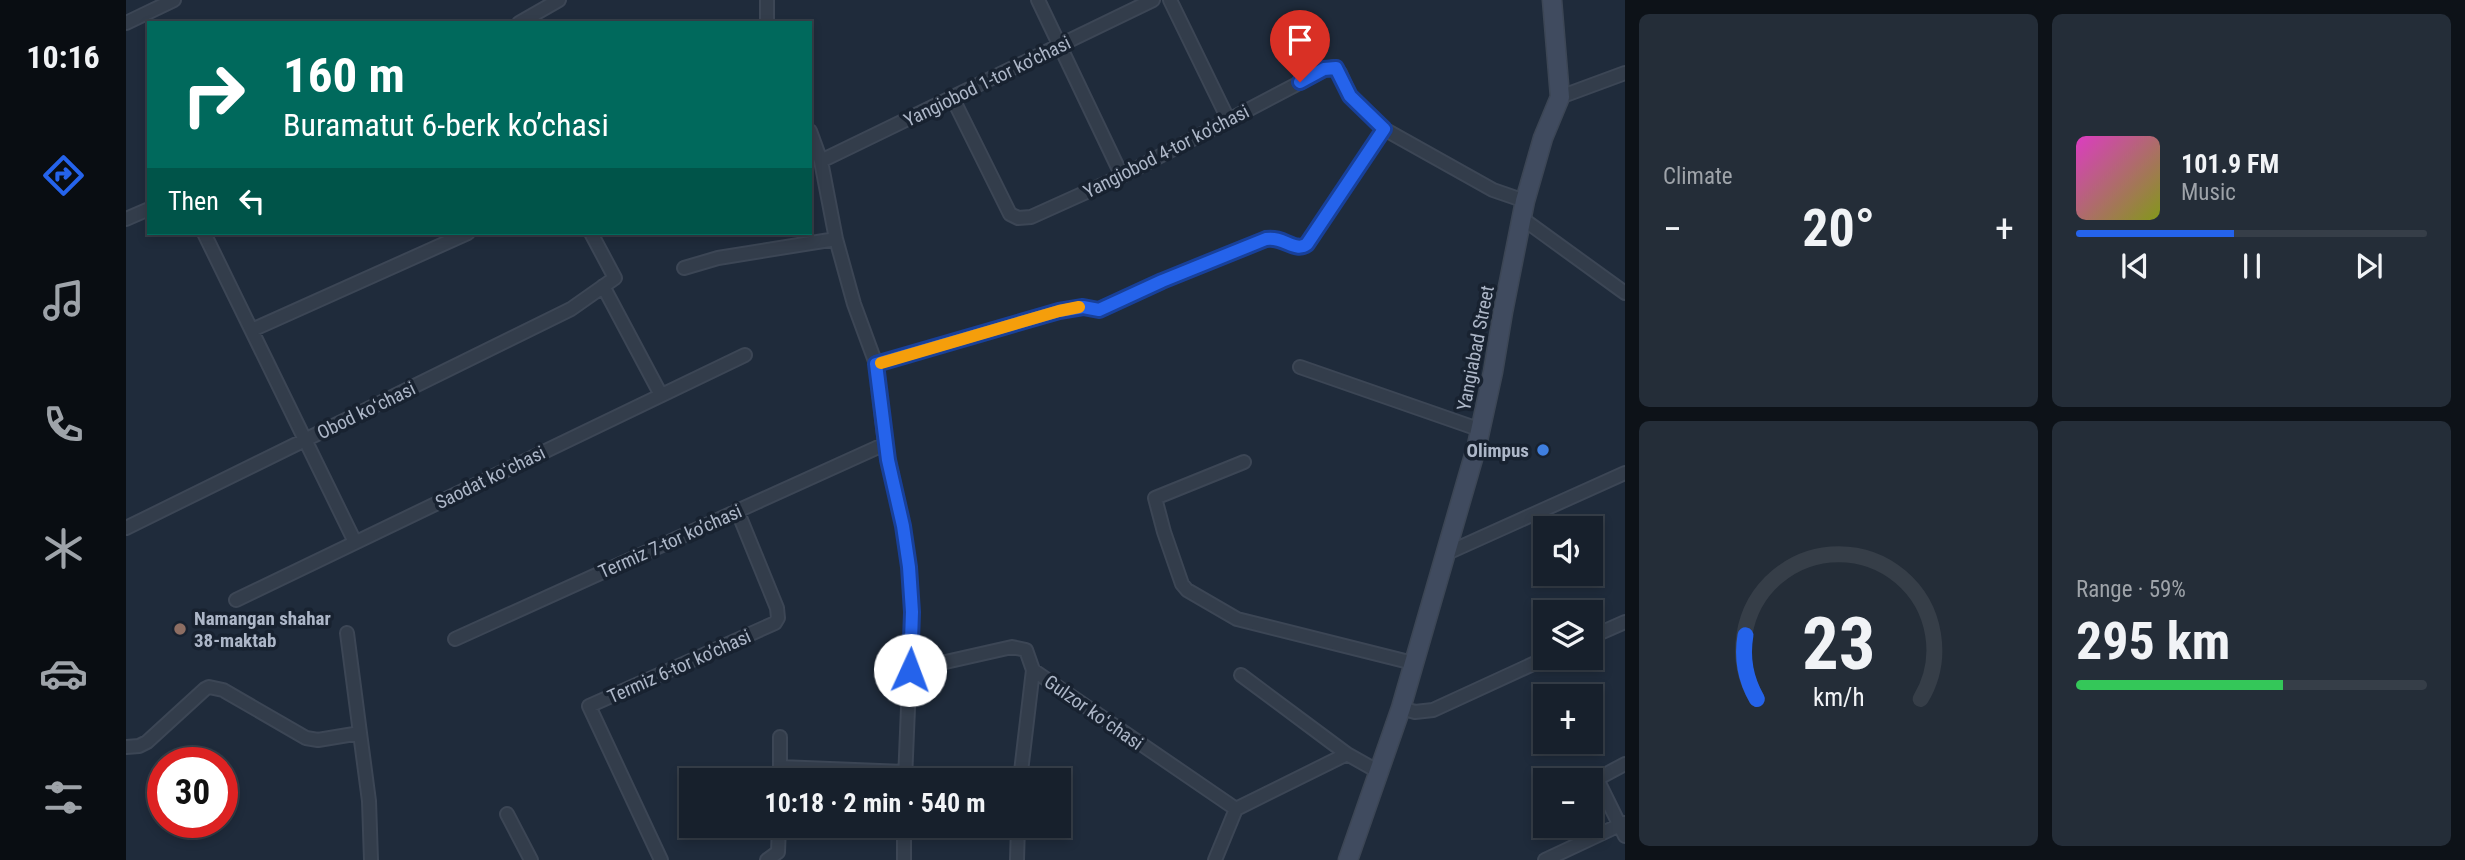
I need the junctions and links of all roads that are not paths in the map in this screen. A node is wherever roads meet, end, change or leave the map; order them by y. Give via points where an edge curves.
1 (174, 0) edge
2 (559, 0) edge
3 (767, 0) edge
4 (1038, 0) edge
5 (1153, 0) edge
6 (1170, 0) edge
7 (1552, 0) edge
8 (522, 21) edge
9 (767, 21) edge
10 (126, 23) edge
11 (1061, 45) junction
12 (1625, 73) edge
13 (952, 97) junction
14 (1560, 97) junction
15 (1228, 119) junction
16 (1384, 129) junction
17 (812, 136) edge
18 (821, 161) junction
19 (1122, 176) junction
20 (147, 210) edge
21 (1524, 210) junction
22 (126, 219) edge
23 (205, 235) edge
24 (464, 235) edge
25 (592, 235) edge
26 (836, 239) junction
27 (684, 268) dead end
28 (603, 286) junction
29 (1625, 293) edge
30 (252, 330) junction
31 (745, 355) dead end
32 (876, 364) junction
33 (1300, 367) dead end
34 (661, 395) junction
35 (1481, 430) junction
36 (306, 439) junction
37 (885, 444) junction
38 (1244, 462) dead end
39 (1625, 473) edge
40 (737, 510) junction
41 (126, 528) edge
42 (355, 542) junction
43 (1445, 554) junction
44 (236, 600) dead end
45 (1625, 622) edge
46 (1603, 632) edge
47 (347, 633) dead end
48 (455, 639) dead end
49 (1413, 663) junction
50 (1533, 664) edge
51 (910, 670) junction
52 (1033, 670) junction
53 (1241, 675) dead end
54 (1401, 708) junction
55 (360, 733) junction
56 (780, 737) dead end
57 (126, 747) edge
58 (1348, 754) junction
59 (1625, 765) edge
60 (780, 767) joint
61 (794, 768) edge
62 (905, 768) edge
63 (1021, 768) edge
64 (1379, 772) junction
65 (1236, 809) junction
66 (507, 814) dead end
67 (1623, 828) edge
68 (779, 838) edge
69 (904, 838) edge
70 (1018, 838) edge
71 (371, 860) edge
72 (531, 860) edge
73 (662, 860) edge
74 (767, 860) edge
75 (904, 860) edge
76 (1017, 860) edge
77 (1215, 860) edge
78 (1348, 860) edge
79 (1545, 860) edge

1 - 10 street
2 - 8 street
3 - 9 street
4 - 11 street
5 - 11 street, Yangiobod 1-tor koʼchasi
6 - 15 street
7 - 14 street, Yangiabad Street
11 - 13 street, Yangiobod 1-tor koʼchasi
11 - 19 street
12 - 14 street
13 - 18 street, Yangiobod 1-tor koʼchasi
13 - 19 street, Yangiobod 4-tor koʼchasi via 1010,214 1018,218
14 - 21 street, Yangiabad Street via 1543,138
15 - 16 street, Yangiobod 4-tor koʼchasi via 1334,67 1350,96
15 - 19 street, Yangiobod 4-tor koʼchasi
16 - 21 street, Yangiobod 4-tor koʼchasi
16 - 32 street via 1307,244 1298,248 1280,238 1266,239 1099,310 1059,311
17 - 18 street
18 - 26 street
20 - 22 street
21 - 29 street, Yangiobod 4-tor koʼchasi
21 - 35 street, Yangiabad Street
23 - 30 street
24 - 30 street
25 - 28 street via 615,276
26 - 27 street
26 - 32 street
28 - 34 street
28 - 36 street, Obod koʻchasi via 571,309
30 - 36 street
31 - 34 street, Saodat koʻchasi
32 - 37 street
33 - 35 street
34 - 42 street, Saodat koʻchasi
35 - 43 street, Yangiabad Street
36 - 41 street, Obod koʻchasi
36 - 42 street
37 - 40 street, Termiz 7-tor koʼchasi
37 - 51 street via 909,567
38 - 49 street via 1155,498 1187,590 1237,619
39 - 43 street
40 - 48 street, Termiz 7-tor koʼchasi
40 - 73 street, Termiz 6-tor koʼchasi via 777,608 775,623 589,706
42 - 44 street, Saodat koʻchasi
43 - 49 street, Yangiabad Street
45 - 46 street
47 - 55 street
49 - 54 street, Yangiabad Street
50 - 54 street via 1433,710
51 - 52 street, Gulzor koʻchasi via 1012,647 1026,650
51 - 62 street
52 - 63 street
52 - 65 street, Gulzor koʻchasi
53 - 58 street
54 - 64 street, Yangiabad Street
55 - 57 street via 306,738 209,687 147,742
55 - 71 street
56 - 60 street
58 - 64 street
58 - 65 street
59 - 67 street via 1597,779
60 - 61 street
64 - 78 street, Yangiabad Street
65 - 77 street
66 - 72 street
67 - 79 street
68 - 74 street via 778,852
69 - 75 street
70 - 76 street

